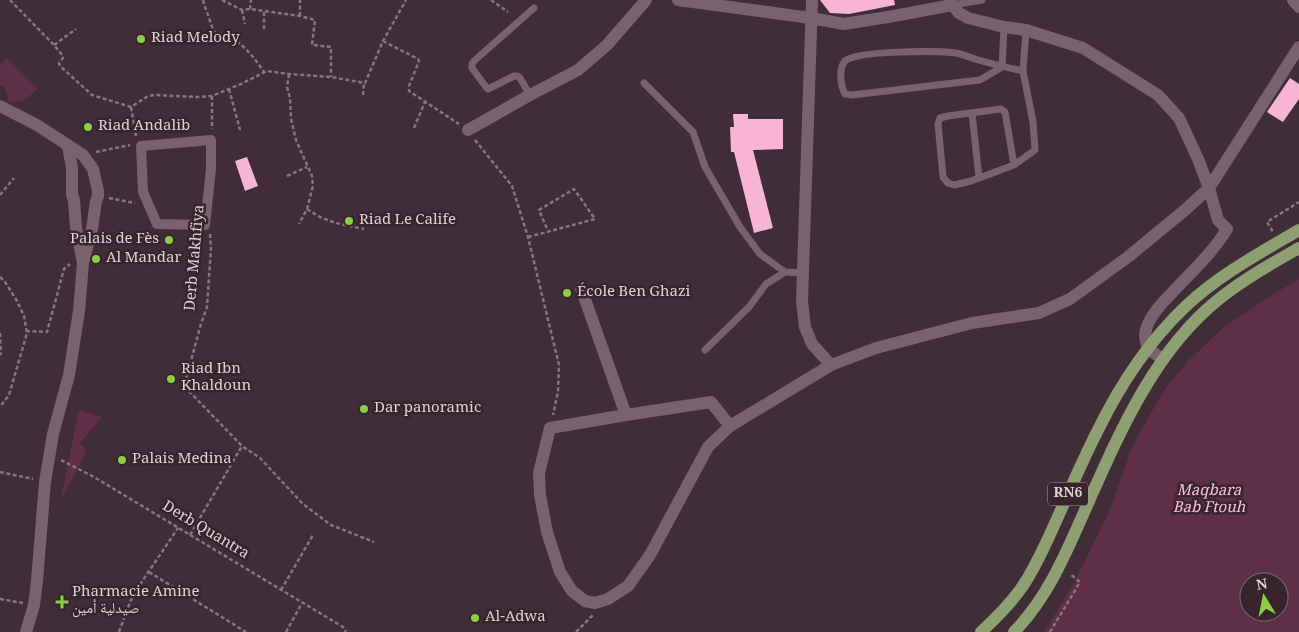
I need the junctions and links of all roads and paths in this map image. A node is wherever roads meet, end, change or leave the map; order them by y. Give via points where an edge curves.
1 (10, 0) edge
2 (204, 0) edge
3 (222, 0) edge
4 (250, 0) edge
5 (300, 0) edge
6 (406, 0) edge
7 (492, 0) edge
8 (646, 0) edge
9 (678, 0) edge
10 (812, 0) edge
11 (982, 0) edge
12 (1292, 0) edge
13 (951, 2) edge
14 (1299, 7) edge
15 (534, 8) dead end
16 (250, 9) junction
17 (242, 10) junction
18 (264, 11) junction
19 (508, 12) dead end
20 (300, 16) junction
21 (811, 18) junction
22 (245, 24) dead end
23 (1004, 27) junction
24 (264, 29) dead end
25 (76, 30) dead end
26 (1026, 30) junction
27 (384, 41) junction
28 (54, 45) junction
29 (1299, 47) edge
30 (1002, 67) junction
31 (1023, 71) junction
32 (264, 72) junction
33 (289, 74) junction
34 (331, 77) junction
35 (364, 83) junction
36 (644, 83) dead end
37 (229, 89) junction
38 (363, 95) dead end
39 (530, 95) junction
40 (212, 96) junction
41 (425, 102) junction
42 (0, 106) edge
43 (131, 107) junction
44 (972, 113) junction
45 (414, 128) dead end
46 (240, 130) dead end
47 (468, 130) junction
48 (213, 136) dead end
49 (137, 144) dead end
50 (162, 144) joint
51 (68, 146) junction
52 (1014, 165) junction
53 (307, 167) junction
54 (287, 176) dead end
55 (14, 178) dead end
56 (979, 178) junction
57 (96, 186) junction
58 (1209, 188) junction
59 (0, 195) edge
60 (73, 195) junction
61 (96, 200) junction
62 (307, 209) junction
63 (299, 224) dead end
64 (364, 229) dead end
65 (210, 230) dead end
66 (1299, 230) edge
67 (548, 231) junction
68 (528, 237) junction
69 (1299, 248) edge
70 (83, 263) junction
71 (785, 272) junction
72 (803, 273) junction
73 (1, 278) edge
74 (581, 288) dead end
75 (26, 331) junction
76 (0, 333) edge
77 (1148, 349) junction
78 (705, 350) dead end
79 (0, 354) edge
80 (1163, 359) junction
81 (831, 365) junction
82 (0, 407) edge
83 (626, 415) junction
84 (730, 426) junction
85 (550, 428) junction
86 (242, 446) junction
87 (49, 455) junction
88 (0, 472) edge
89 (45, 482) junction
90 (178, 528) junction
91 (190, 535) junction
92 (313, 536) dead end
93 (374, 542) dead end
94 (149, 572) junction
95 (1070, 574) dead end
96 (281, 590) junction
97 (0, 599) edge
98 (302, 603) junction
99 (34, 605) junction
100 (26, 632) edge
101 (119, 632) edge
102 (246, 632) edge
103 (286, 632) edge
104 (346, 632) edge
105 (981, 632) edge
106 (1014, 632) edge
107 (1050, 632) edge

1 - 28 path
2 - 32 path via 214,32 243,46
3 - 17 path
4 - 16 path
5 - 20 path
6 - 27 path
7 - 19 path
8 - 39 street via 607,45 578,70
9 - 21 street
10 - 21 street
11 - 13 lane
12 - 14 street
13 - 21 street via 886,18 844,24
13 - 23 street via 968,18
15 - 39 lane via 472,64 488,89 517,76
16 - 17 path
16 - 18 path
17 - 22 path
18 - 20 path
18 - 24 path
20 - 34 path via 315,20 312,45 331,48
21 - 72 street
23 - 26 street
23 - 30 lane
25 - 28 path
26 - 31 lane
26 - 58 street via 1083,48 1158,95 1179,118
27 - 35 path
27 - 41 path via 418,60 408,90
28 - 43 path via 64,57 59,62 60,66 92,95
29 - 58 street
30 - 30 lane via 956,53 901,52 846,60 840,76 843,91 852,95 980,80
30 - 31 lane
31 - 52 lane via 1035,150
32 - 33 path
32 - 37 path
33 - 34 path
33 - 53 path via 291,120
34 - 35 path
35 - 38 path
36 - 71 lane via 693,132 706,167 754,248
37 - 40 path
37 - 46 path
39 - 47 street
40 - 43 path via 154,94
40 - 48 path
41 - 45 path
41 - 47 path
42 - 51 street
43 - 49 path
44 - 52 lane via 1005,112
44 - 56 lane
44 - 56 lane via 940,118 943,177 954,185
47 - 68 path via 512,186
50 - 50 street via 211,140 205,225 157,224 142,192 141,146
51 - 57 street via 88,162
51 - 60 street
52 - 56 lane
53 - 54 path
53 - 62 path via 313,186
55 - 59 path
57 - 60 street via 83,180 74,185
57 - 61 street
58 - 77 street via 1218,220 1227,229 1151,317 1145,332
58 - 81 street via 1128,257 1070,300 1039,313 972,322 916,337
60 - 61 street via 77,204 82,206
60 - 70 street
61 - 70 street
62 - 63 path
62 - 64 path via 328,222
65 - 86 path, Derb Makhfiya via 207,307 184,386
66 - 77 main road, RN6 via 1208,288 1186,306
67 - 67 path via 595,219 574,189 539,210
67 - 68 path
68 - 85 path via 558,365 558,392
69 - 80 main road, RN6 via 1218,299
70 - 75 path via 71,263 64,269 47,332
70 - 87 street via 69,375
71 - 72 lane
71 - 78 lane via 766,284 749,307
72 - 81 street via 805,328 812,344
73 - 75 path via 17,301
74 - 83 street
75 - 82 path via 9,395
76 - 79 path
77 - 80 street
77 - 105 main road, RN6 via 1098,429 1037,562 1020,590
80 - 106 main road, RN6 via 1138,396 1056,574
81 - 84 street
83 - 84 street via 711,402
83 - 85 street
84 - 85 street via 708,447 650,555 628,586 608,600 595,603 585,601 572,591 560,572 547,532 539,473
86 - 91 path
86 - 93 path via 260,458 303,504 331,525
87 - 89 street
87 - 90 path, Derb Quantra via 94,477
88 - 89 path
89 - 99 street
90 - 91 path, Derb Quantra
90 - 94 path
91 - 96 path, Derb Quantra
92 - 96 path
94 - 101 path via 130,602
94 - 102 path
95 - 107 path via 1080,582
96 - 98 path, Derb Quantra
97 - 99 path
98 - 103 path
98 - 104 path, Derb Quantra via 343,627
99 - 100 street

